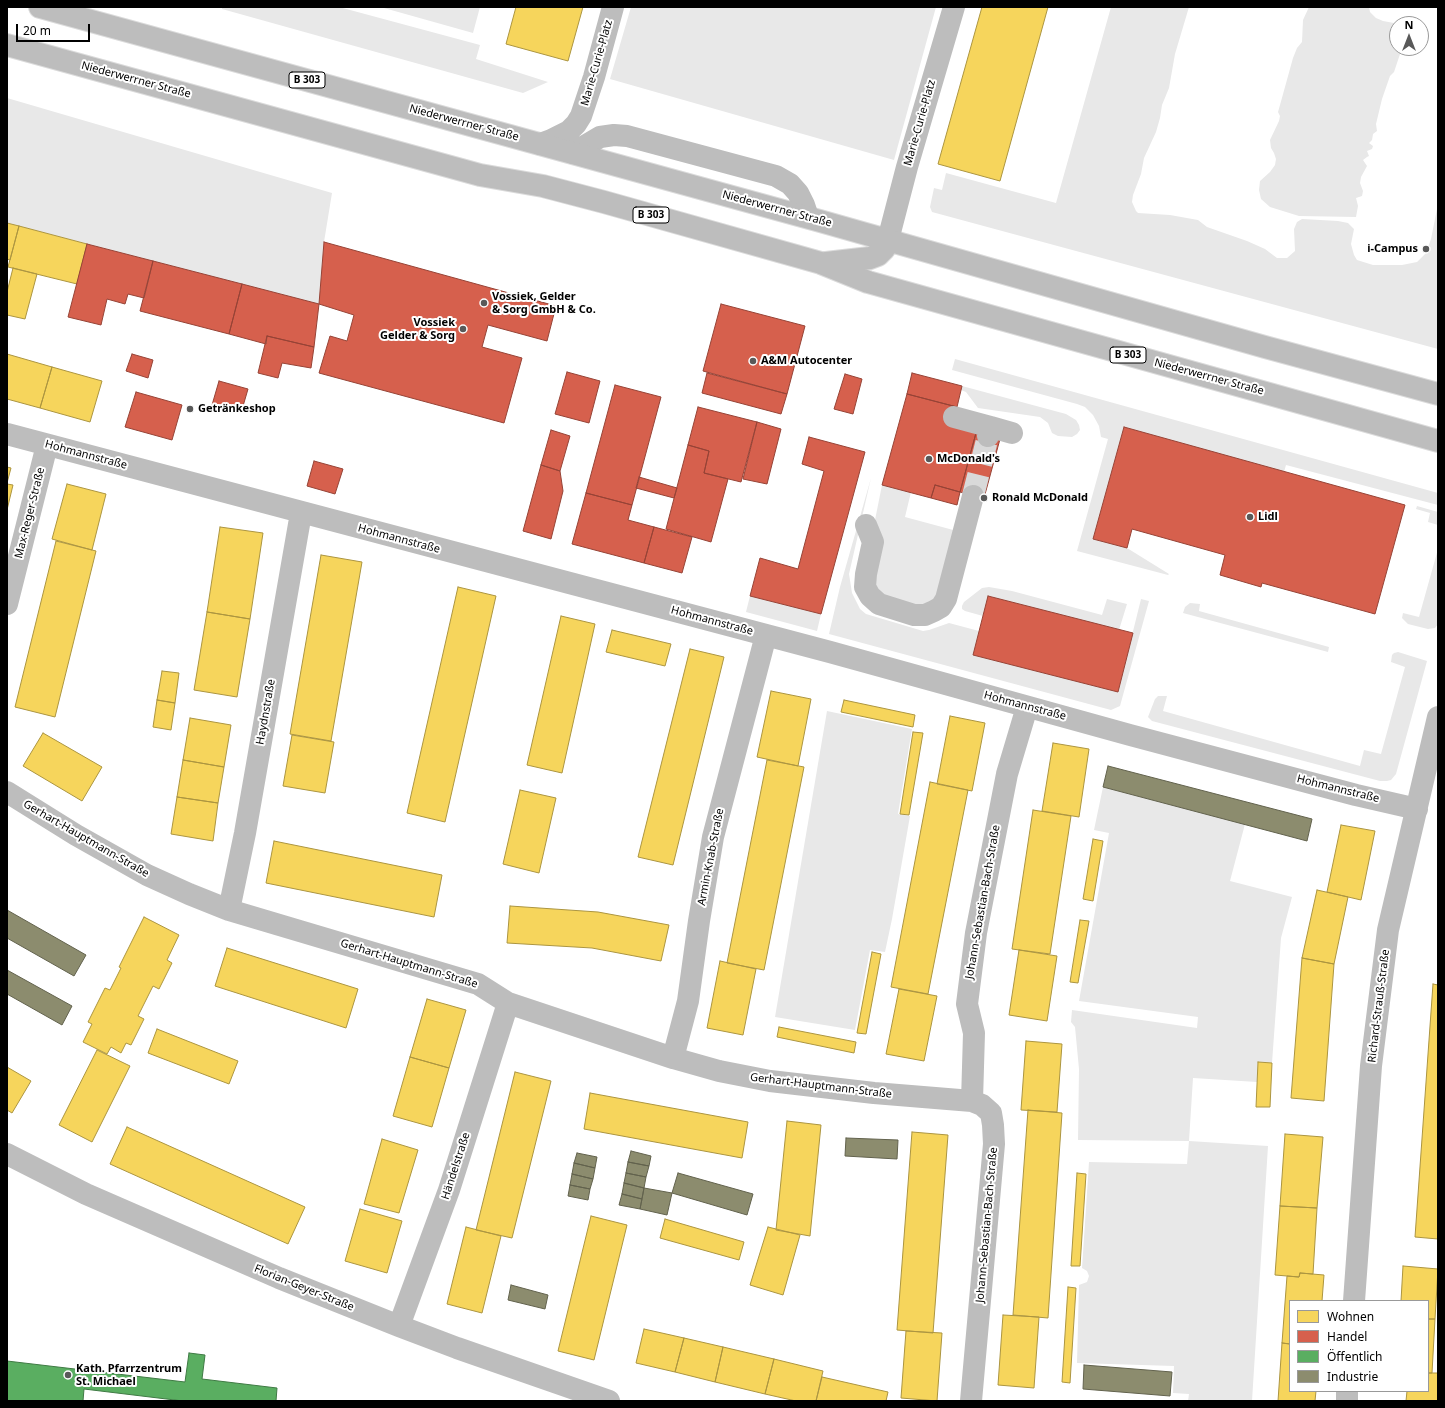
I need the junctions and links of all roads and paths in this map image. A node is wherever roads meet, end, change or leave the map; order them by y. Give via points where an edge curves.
1 (40, 7) edge
2 (614, 7) edge
3 (954, 7) edge
4 (7, 45) edge
5 (540, 144) junction
6 (573, 153) junction
7 (808, 217) junction
8 (888, 240) junction
9 (821, 263) junction
10 (1438, 394) edge
11 (954, 417) dead end
12 (1012, 433) dead end
13 (7, 434) edge
14 (1438, 441) edge
15 (47, 445) junction
16 (973, 496) tunnel mouth
17 (301, 513) junction
18 (866, 525) dead end
19 (7, 604) edge
20 (766, 635) junction
21 (1027, 707) junction
22 (1438, 717) edge
23 (7, 792) edge
24 (1417, 809) junction
25 (229, 910) junction
26 (508, 1003) junction
27 (673, 1058) junction
28 (972, 1100) junction
29 (7, 1154) edge
30 (1354, 1300) edge
31 (399, 1326) junction
32 (609, 1401) edge
33 (970, 1401) edge

1 - 5 street, Niederwerrner Straße / B 303
2 - 5 street, Marie-Curie-Platz via 581,116 569,131
3 - 8 street, Marie-Curie-Platz
4 - 9 street, Niederwerrner Straße / B 303 via 473,173 543,186
5 - 6 street, Niederwerrner Straße / B 303
6 - 7 street, Niederwerrner Straße / B 303
6 - 7 street via 600,137 627,136 776,176 790,184 798,193
7 - 8 street, Niederwerrner Straße / B 303
8 - 9 street, Niederwerrner Straße / B 303 via 878,255 870,258
8 - 10 street, Niederwerrner Straße / B 303
9 - 14 street, Niederwerrner Straße / B 303 via 875,284
11 - 12 street via 990,432
13 - 15 street, Hohmannstraße
15 - 17 street, Hohmannstraße
15 - 19 street, Max-Reger-Straße
16 - 18 street via 946,599 940,607 925,615 914,615 879,604 870,596 865,587 873,542
17 - 20 street, Hohmannstraße
17 - 25 street, Haydnstraße via 245,833
20 - 21 street, Hohmannstraße
20 - 27 street, Armin-Knab-Straße via 713,837 688,1001
21 - 24 street, Hohmannstraße
21 - 28 street, Johann-Sebastian-Bach-Straße via 1007,774 976,932 967,1004 974,1033
22 - 24 street, Richard-Strauß-Straße
23 - 25 street, Gerhart-Hauptmann-Straße via 147,875
24 - 30 street, Richard-Strauß-Straße via 1388,930 1371,1066
25 - 26 street, Gerhart-Hauptmann-Straße via 478,984
26 - 27 street, Gerhart-Hauptmann-Straße
26 - 31 street, Händelstraße via 449,1190
27 - 28 street, Gerhart-Hauptmann-Straße via 719,1071 770,1081 874,1094
28 - 33 street, Johann-Sebastian-Bach-Straße via 991,1113 994,1144
29 - 31 street, Florian-Geyer-Straße via 153,1224
31 - 32 street, Florian-Geyer-Straße

